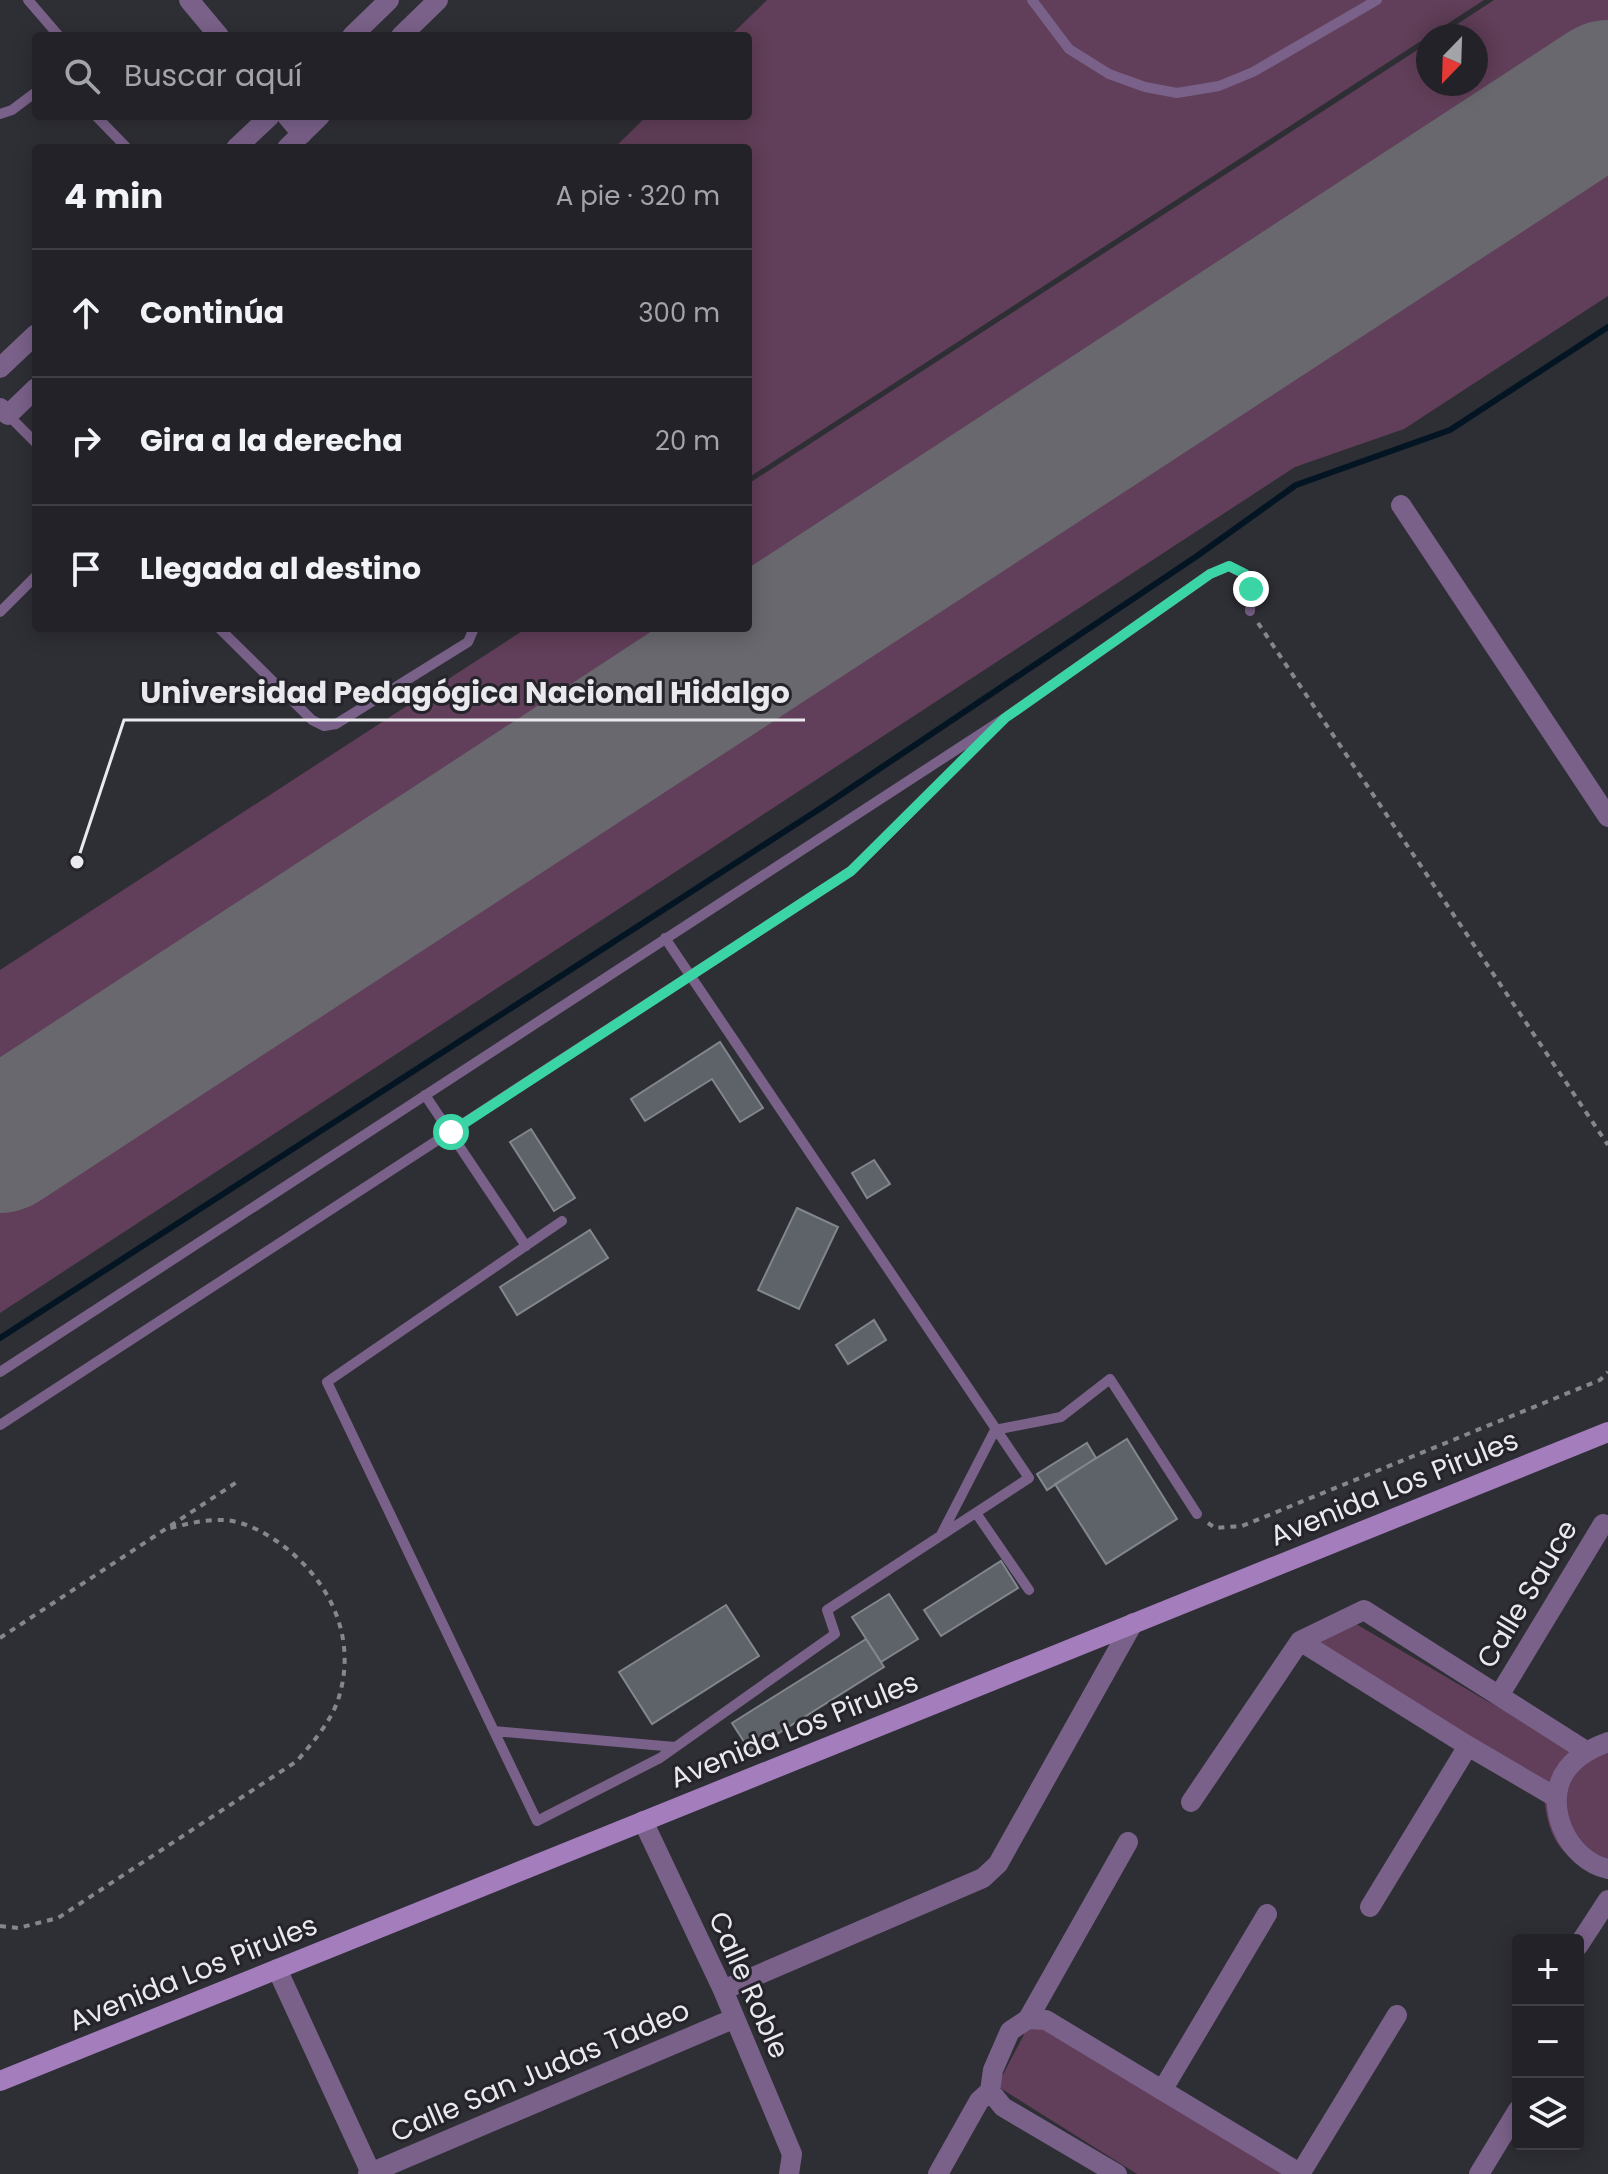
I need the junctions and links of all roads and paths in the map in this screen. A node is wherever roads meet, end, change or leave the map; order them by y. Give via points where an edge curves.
1 (28, 0) edge
2 (189, 0) edge
3 (389, 0) edge
4 (438, 0) edge
5 (1032, 0) edge
6 (1377, 0) edge
7 (56, 32) edge
8 (216, 32) edge
9 (356, 32) edge
10 (405, 32) edge
11 (32, 95) edge
12 (0, 114) edge
13 (100, 120) edge
14 (266, 120) edge
15 (288, 120) edge
16 (316, 120) edge
17 (294, 141) edge
18 (123, 144) edge
19 (240, 144) edge
20 (32, 338) edge
21 (0, 368) edge
22 (32, 391) edge
23 (4, 412) edge
24 (32, 439) edge
25 (1401, 505) dead end
26 (32, 580) edge
27 (1250, 611) joint
28 (0, 612) edge
29 (223, 632) edge
30 (472, 632) edge
31 (1005, 718) junction
32 (1608, 817) edge
33 (665, 938) junction
34 (690, 976) junction
35 (425, 1095) junction
36 (451, 1132) junction
37 (1608, 1145) edge
38 (562, 1221) dead end
39 (526, 1246) junction
40 (0, 1372) edge
41 (1608, 1372) edge
42 (0, 1425) edge
43 (995, 1430) junction
44 (1608, 1432) edge
45 (237, 1482) dead end
46 (976, 1513) junction
47 (1197, 1514) joint
48 (1603, 1524) dead end
49 (163, 1530) junction
50 (941, 1536) junction
51 (1029, 1590) dead end
52 (1133, 1623) junction
53 (0, 1638) edge
54 (1300, 1641) junction
55 (1500, 1694) junction
56 (494, 1731) junction
57 (1608, 1742) edge
58 (1468, 1746) junction
59 (675, 1747) junction
60 (1586, 1751) junction
61 (1557, 1798) junction
62 (1191, 1802) dead end
63 (643, 1821) junction
64 (1128, 1842) dead end
65 (1608, 1869) edge
66 (1608, 1900) edge
67 (1370, 1907) dead end
68 (1267, 1914) dead end
69 (0, 1926) edge
70 (1584, 1937) edge
71 (277, 1969) junction
72 (723, 1990) junction
73 (1397, 2015) dead end
74 (733, 2019) junction
75 (1028, 2019) junction
76 (0, 2081) edge
77 (1163, 2089) junction
78 (990, 2091) junction
79 (1512, 2120) edge
80 (369, 2173) edge
81 (789, 2174) edge
82 (938, 2174) edge
83 (1117, 2174) edge
84 (1300, 2174) edge
85 (1479, 2174) edge

1 - 7 lane
2 - 8 street
3 - 9 street
4 - 10 street
5 - 6 lane via 1069,49 1109,74 1177,93 1219,86 1253,72
11 - 12 lane
13 - 18 lane
14 - 19 street
15 - 17 street
16 - 17 street
20 - 21 street
22 - 23 street
23 - 24 lane
25 - 32 street
26 - 28 lane
27 - 31 lane via 1245,574 1229,566 1210,574
27 - 37 path
29 - 30 lane via 324,726 336,724 468,642
31 - 33 lane
31 - 34 lane via 851,871
33 - 34 lane
33 - 35 lane
34 - 36 lane
34 - 43 lane
35 - 36 lane
35 - 40 lane
36 - 39 lane
36 - 42 lane
38 - 39 lane
39 - 56 lane via 327,1382
41 - 47 path via 1242,1526 1215,1528
43 - 46 lane via 1029,1478
43 - 47 lane via 1061,1417 1110,1379
43 - 50 lane
44 - 52 street, Avenida Los Pirules
45 - 49 path
46 - 50 lane
46 - 51 lane
48 - 55 street, Calle Sauce
49 - 53 path
49 - 69 path via 225,1520 257,1529 292,1552 335,1606 345,1664 337,1700 323,1730 297,1761 58,1918 18,1928
50 - 59 lane via 827,1610 835,1634
52 - 63 street, Avenida Los Pirules
52 - 72 street via 998,1864 983,1878
54 - 55 street via 1364,1610
54 - 58 street
54 - 62 street
55 - 60 street
56 - 59 lane
56 - 59 lane via 537,1821
57 - 60 street
58 - 61 street
58 - 67 street
60 - 61 street via 1565,1771
61 - 65 street via 1560,1825 1574,1850
63 - 71 street, Avenida Los Pirules
63 - 72 street, Calle Roble
64 - 75 street
66 - 70 street
68 - 77 street
71 - 76 street, Avenida Los Pirules
71 - 80 street
72 - 74 street, Calle Roble
73 - 84 street
74 - 80 street, Calle San Judas Tadeo
74 - 81 street, Calle Roble via 792,2154
75 - 77 street via 1046,2020
75 - 78 street via 1010,2031
77 - 84 street
78 - 82 street via 979,2101
78 - 83 street via 1003,2107
79 - 85 street

